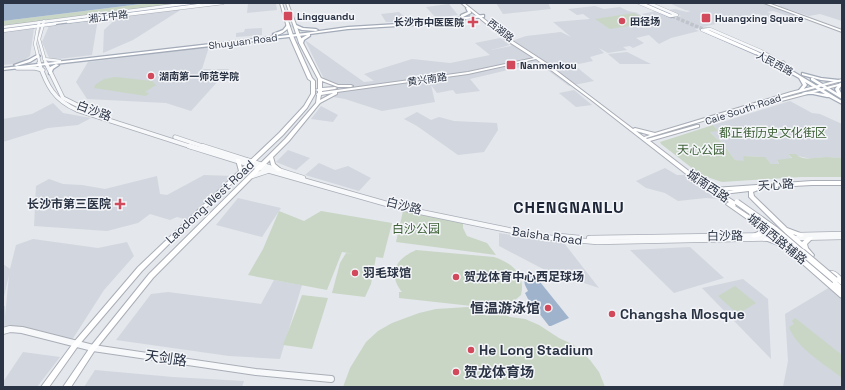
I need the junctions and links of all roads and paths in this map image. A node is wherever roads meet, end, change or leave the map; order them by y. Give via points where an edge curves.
1 (190, 3) edge
2 (203, 3) edge
3 (213, 3) edge
4 (223, 3) edge
5 (281, 3) edge
6 (287, 3) edge
7 (462, 3) edge
8 (466, 3) edge
9 (639, 3) edge
10 (642, 3) edge
11 (646, 3) edge
12 (649, 3) edge
13 (767, 3) edge
14 (774, 3) edge
15 (780, 7) junction
16 (468, 8) junction
17 (481, 16) junction
18 (460, 17) junction
19 (39, 24) junction
20 (44, 24) junction
21 (288, 26) junction
22 (295, 26) junction
23 (3, 29) edge
24 (324, 29) junction
25 (842, 30) edge
26 (318, 32) junction
27 (298, 34) junction
28 (291, 35) junction
29 (272, 36) junction
30 (294, 42) junction
31 (302, 43) junction
32 (527, 52) junction
33 (38, 56) junction
34 (537, 57) junction
35 (764, 57) junction
36 (527, 59) junction
37 (45, 62) junction
38 (67, 62) junction
39 (544, 63) junction
40 (40, 64) junction
41 (784, 64) junction
42 (15, 67) junction
43 (3, 68) edge
44 (43, 71) junction
45 (50, 73) junction
46 (797, 74) junction
47 (803, 74) junction
48 (320, 79) junction
49 (841, 82) edge
50 (819, 87) junction
51 (351, 88) junction
52 (826, 88) junction
53 (314, 92) junction
54 (320, 92) junction
55 (802, 92) junction
56 (842, 97) edge
57 (836, 99) junction
58 (318, 103) junction
59 (842, 103) edge
60 (636, 129) junction
61 (658, 136) junction
62 (647, 139) junction
63 (660, 148) junction
64 (262, 153) junction
65 (271, 157) junction
66 (243, 158) junction
67 (238, 160) junction
68 (251, 162) junction
69 (262, 166) junction
70 (279, 170) junction
71 (269, 171) junction
72 (241, 172) junction
73 (252, 176) junction
74 (703, 181) junction
75 (842, 184) edge
76 (733, 189) junction
77 (756, 189) junction
78 (714, 191) junction
79 (739, 192) junction
80 (736, 203) junction
81 (755, 221) junction
82 (780, 225) junction
83 (842, 234) edge
84 (801, 235) junction
85 (754, 236) junction
86 (776, 237) junction
87 (792, 237) junction
88 (842, 237) edge
89 (810, 238) junction
90 (767, 239) junction
91 (789, 248) junction
92 (805, 250) junction
93 (834, 281) junction
94 (842, 282) edge
95 (842, 286) edge
96 (842, 290) edge
97 (842, 295) edge
98 (3, 331) edge
99 (76, 344) junction
100 (92, 348) junction
101 (331, 379) dead end
102 (45, 387) edge
103 (67, 387) edge

1 - 20 street
2 - 20 main road, 湘江中路
3 - 20 main road, 湘江中路
4 - 20 street
5 - 21 main road
6 - 22 main road, Laodong West Road
7 - 16 main road, 西湖路
8 - 17 main road, 西湖路
9 - 12 street via 670,16 677,15
10 - 11 main road via 673,15
13 - 15 main road
13 - 25 main road
14 - 15 main road
15 - 25 main road
16 - 17 main road, 西湖路
16 - 18 main road via 469,13
17 - 18 main road, Shuyuan Road
17 - 26 main road, Shuyuan Road via 420,24
17 - 32 main road, 西湖路
17 - 34 main road, 西湖路
18 - 24 main road, Shuyuan Road
19 - 20 main road, 湘江中路
19 - 23 main road, 湘江中路
19 - 33 street, 白沙路 via 35,37
20 - 37 street, 白沙路 via 39,39
21 - 22 main road
21 - 28 main road
21 - 29 main road
22 - 24 main road via 305,30
22 - 27 main road, Laodong West Road
24 - 27 main road, Shuyuan Road
26 - 27 main road, Shuyuan Road
26 - 31 main road via 305,37
27 - 28 main road, Shuyuan Road
27 - 31 main road, Laodong West Road
28 - 29 main road, Shuyuan Road
28 - 30 main road
29 - 30 main road via 287,38
29 - 37 main road, Shuyuan Road
29 - 38 main road, Shuyuan Road
30 - 53 main road via 310,79 314,81
31 - 48 main road, Laodong West Road
32 - 34 main road, 西湖路
32 - 36 main road
33 - 40 street, 白沙路
33 - 42 main road
34 - 36 main road, 黄兴南路
34 - 39 main road, 城南西路
34 - 60 main road, 城南西路
35 - 41 main road, 人民西路 via 706,30
35 - 41 street via 702,30 710,29
35 - 46 main road, 人民西路
36 - 39 main road
36 - 51 main road, 黄兴南路 via 468,73
37 - 38 main road, Shuyuan Road
37 - 40 main road, Shuyuan Road
37 - 45 street, 白沙路
38 - 45 main road via 53,67
39 - 62 main road, 城南西路
40 - 42 main road, Shuyuan Road
40 - 44 street, 白沙路
41 - 47 main road, 人民西路
42 - 43 main road, Shuyuan Road
42 - 44 street
44 - 67 street, 白沙路 via 51,89 65,105
45 - 66 street, 白沙路 via 63,98 84,109
46 - 50 main road, 人民西路
46 - 55 main road via 804,83
47 - 49 main road
47 - 50 main road, 人民西路
48 - 51 main road
48 - 54 main road, Laodong West Road
49 - 50 main road, Caie South Road
49 - 52 main road, Caie South Road
49 - 56 main road via 836,89
50 - 52 main road, Caie South Road
50 - 55 main road, Caie South Road
50 - 57 main road, 人民西路
51 - 54 main road, 黄兴南路
51 - 58 main road via 324,98
52 - 56 main road
53 - 54 main road, 黄兴南路
53 - 64 main road, Laodong West Road via 306,108
54 - 58 main road, Laodong West Road
55 - 57 main road
55 - 61 main road, Caie South Road
57 - 59 main road, 人民西路
58 - 65 main road, Laodong West Road
60 - 61 main road
60 - 62 main road, 城南西路
61 - 62 main road, Caie South Road
61 - 63 main road via 657,143
62 - 63 main road, 城南西路
62 - 78 main road, 城南西路
63 - 74 main road, 城南西路
64 - 66 street
64 - 68 main road, Laodong West Road
65 - 69 main road, Laodong West Road
65 - 70 main road
66 - 68 street, 白沙路
67 - 68 street, 白沙路
67 - 72 main road
68 - 69 street, 白沙路
68 - 72 main road, Laodong West Road
69 - 70 street, 白沙路
69 - 71 street, Baisha Road
69 - 73 main road, Laodong West Road
70 - 85 street, 白沙路 via 402,206 543,234 595,238
71 - 73 street
71 - 90 street, Baisha Road via 401,208 542,237 597,242
72 - 99 main road, Laodong West Road via 140,269
73 - 100 main road, Laodong West Road via 151,276
74 - 76 main road
74 - 78 main road, 城南西路
75 - 76 main road, 天心路 via 812,183
75 - 77 main road, 天心路
76 - 78 main road, 天心路
77 - 79 main road, 天心路
77 - 82 main road via 751,191 751,196
78 - 79 main road, 天心路
78 - 80 main road, 城南西路
78 - 81 main road, 城南西路辅路
79 - 80 main road via 732,196
80 - 93 main road, 城南西路, bridge
81 - 85 main road via 762,231
81 - 86 main road, 城南西路辅路
82 - 84 main road
82 - 87 main road
83 - 84 street, 白沙路
84 - 87 street, 白沙路
85 - 86 street, 白沙路
86 - 87 street, 白沙路
86 - 90 street, Baisha Road
86 - 91 main road, 城南西路辅路
87 - 89 street
87 - 92 main road
88 - 89 street
89 - 92 main road via 803,245
90 - 91 main road
91 - 97 main road, 城南西路辅路
92 - 94 main road
93 - 95 main road, 城南西路
93 - 96 main road, 城南西路
98 - 99 street, 天剑路 via 22,330
99 - 100 street, 天剑路
99 - 102 main road, Laodong West Road
100 - 101 street, 天剑路 via 256,372
100 - 103 main road, Laodong West Road

